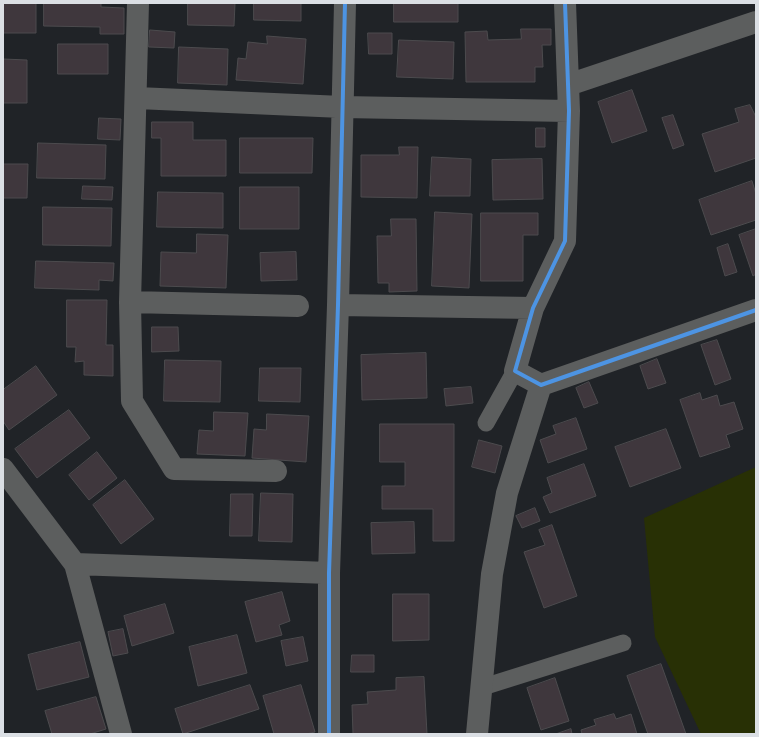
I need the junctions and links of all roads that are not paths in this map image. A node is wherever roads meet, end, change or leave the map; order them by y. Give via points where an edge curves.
1 (138, 3) edge
2 (345, 3) edge
3 (565, 3) edge
4 (756, 22) edge
5 (568, 85) junction
6 (137, 98) junction
7 (342, 107) junction
8 (569, 111) junction
9 (130, 302) junction
10 (338, 305) junction
11 (298, 306) dead end
12 (533, 308) junction
13 (756, 310) edge
14 (514, 371) junction
15 (541, 385) junction
16 (486, 423) dead end
17 (3, 469) edge
18 (276, 471) dead end
19 (75, 564) junction
20 (329, 573) junction
21 (623, 643) dead end
22 (480, 688) junction
23 (121, 734) edge
24 (329, 734) edge
25 (476, 734) edge

1 - 6 street
2 - 7 street
3 - 5 street
4 - 5 street
5 - 8 street
6 - 7 street
6 - 9 street
7 - 8 street
7 - 10 street
8 - 12 street via 565,241
9 - 11 street
9 - 18 street via 132,400 174,469
10 - 12 street
10 - 20 street
12 - 14 street
13 - 15 street
14 - 15 street
14 - 16 lane
15 - 22 street via 507,493 492,574
17 - 19 street
19 - 20 street
19 - 23 street
20 - 24 street
21 - 22 lane
22 - 25 street

